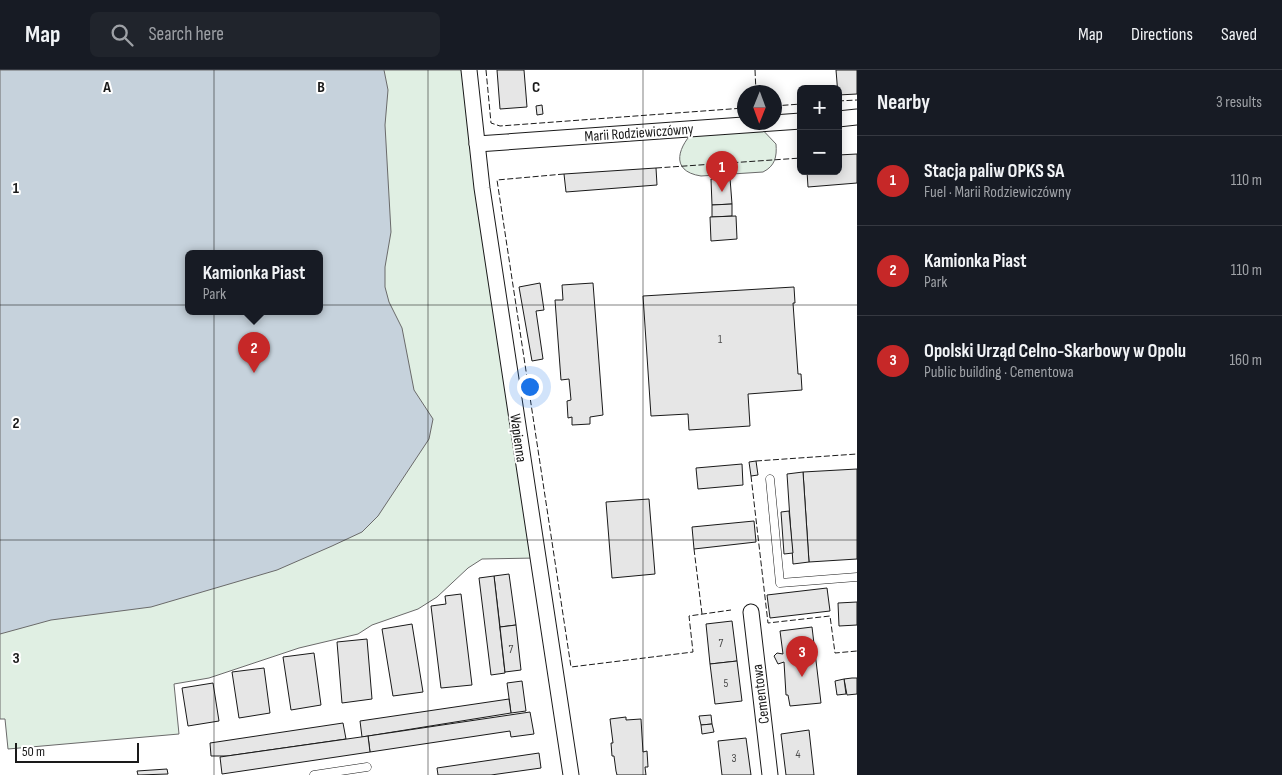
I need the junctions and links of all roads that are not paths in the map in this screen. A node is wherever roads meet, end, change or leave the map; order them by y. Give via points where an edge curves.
1 (469, 70) edge
2 (857, 117) edge
3 (842, 119) edge
4 (797, 121) edge
5 (477, 144) junction
6 (770, 478) dead end
7 (857, 577) edge
8 (751, 612) dead end
9 (367, 767) dead end
10 (314, 775) edge
11 (571, 775) edge
12 (770, 775) edge

1 - 5 street, Wapienna
2 - 3 street
4 - 5 street, Marii Rodziewiczówny
5 - 11 street, Wapienna via 536,558
6 - 7 lane via 780,583
8 - 12 street, Cementowa
9 - 10 lane

